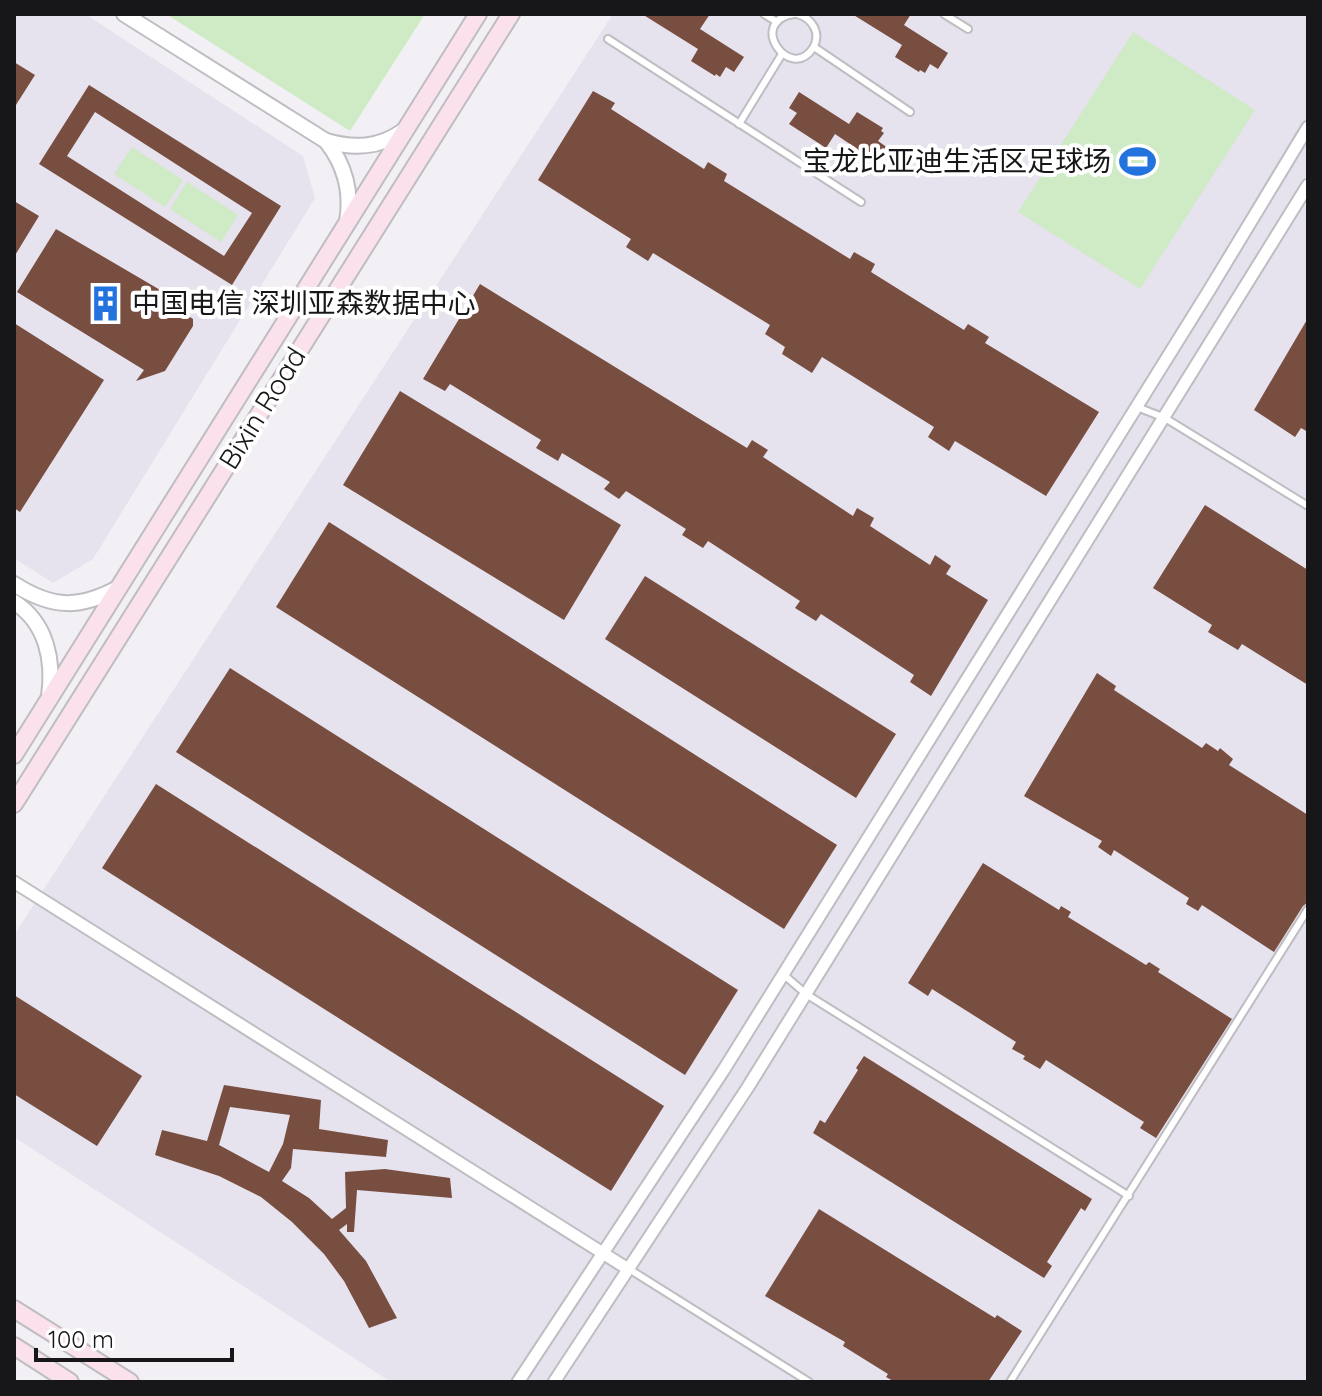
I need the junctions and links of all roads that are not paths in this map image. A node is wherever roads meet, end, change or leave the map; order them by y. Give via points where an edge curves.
1 (124, 14) edge
2 (478, 14) edge
3 (511, 14) edge
4 (764, 14) edge
5 (796, 14) edge
6 (944, 14) edge
7 (812, 17) edge
8 (777, 22) junction
9 (968, 29) dead end
10 (608, 39) dead end
11 (814, 47) junction
12 (782, 54) junction
13 (910, 112) dead end
14 (739, 124) junction
15 (409, 127) junction
16 (1308, 127) edge
17 (326, 141) junction
18 (1308, 185) edge
19 (861, 202) dead end
20 (346, 228) junction
21 (1137, 407) junction
22 (1165, 418) junction
23 (1308, 506) edge
24 (14, 584) edge
25 (120, 587) junction
26 (14, 602) edge
27 (48, 702) junction
28 (14, 755) edge
29 (14, 804) edge
30 (14, 882) edge
31 (1308, 909) edge
32 (783, 974) junction
33 (806, 994) junction
34 (1129, 1196) junction
35 (603, 1253) junction
36 (628, 1269) junction
37 (14, 1309) edge
38 (14, 1346) edge
39 (70, 1382) edge
40 (130, 1382) edge
41 (518, 1382) edge
42 (554, 1382) edge
43 (809, 1382) edge
44 (1010, 1382) edge

1 - 17 street
2 - 15 main road, Bixin Road
3 - 29 main road, Bixin Road
4 - 8 lane
5 - 7 lane
5 - 8 lane
6 - 9 lane
7 - 11 lane
8 - 12 lane via 774,43
10 - 14 lane
11 - 12 lane via 796,58
11 - 13 lane
12 - 14 lane
14 - 19 lane
15 - 17 street via 375,145
15 - 20 main road, Bixin Road
16 - 21 street
17 - 20 street via 348,188
18 - 22 street
20 - 25 main road, Bixin Road
21 - 22 lane
21 - 32 street
22 - 23 lane
22 - 33 street
24 - 25 street via 45,601 64,604 101,597
25 - 27 main road, Bixin Road
26 - 27 street via 33,618 42,635 52,675
27 - 28 main road, Bixin Road
30 - 35 street
31 - 34 lane
32 - 33 lane
32 - 35 street
33 - 34 lane
33 - 36 street
34 - 44 lane
35 - 36 street
35 - 41 street
36 - 42 street
36 - 43 lane
37 - 40 main road
38 - 39 main road

